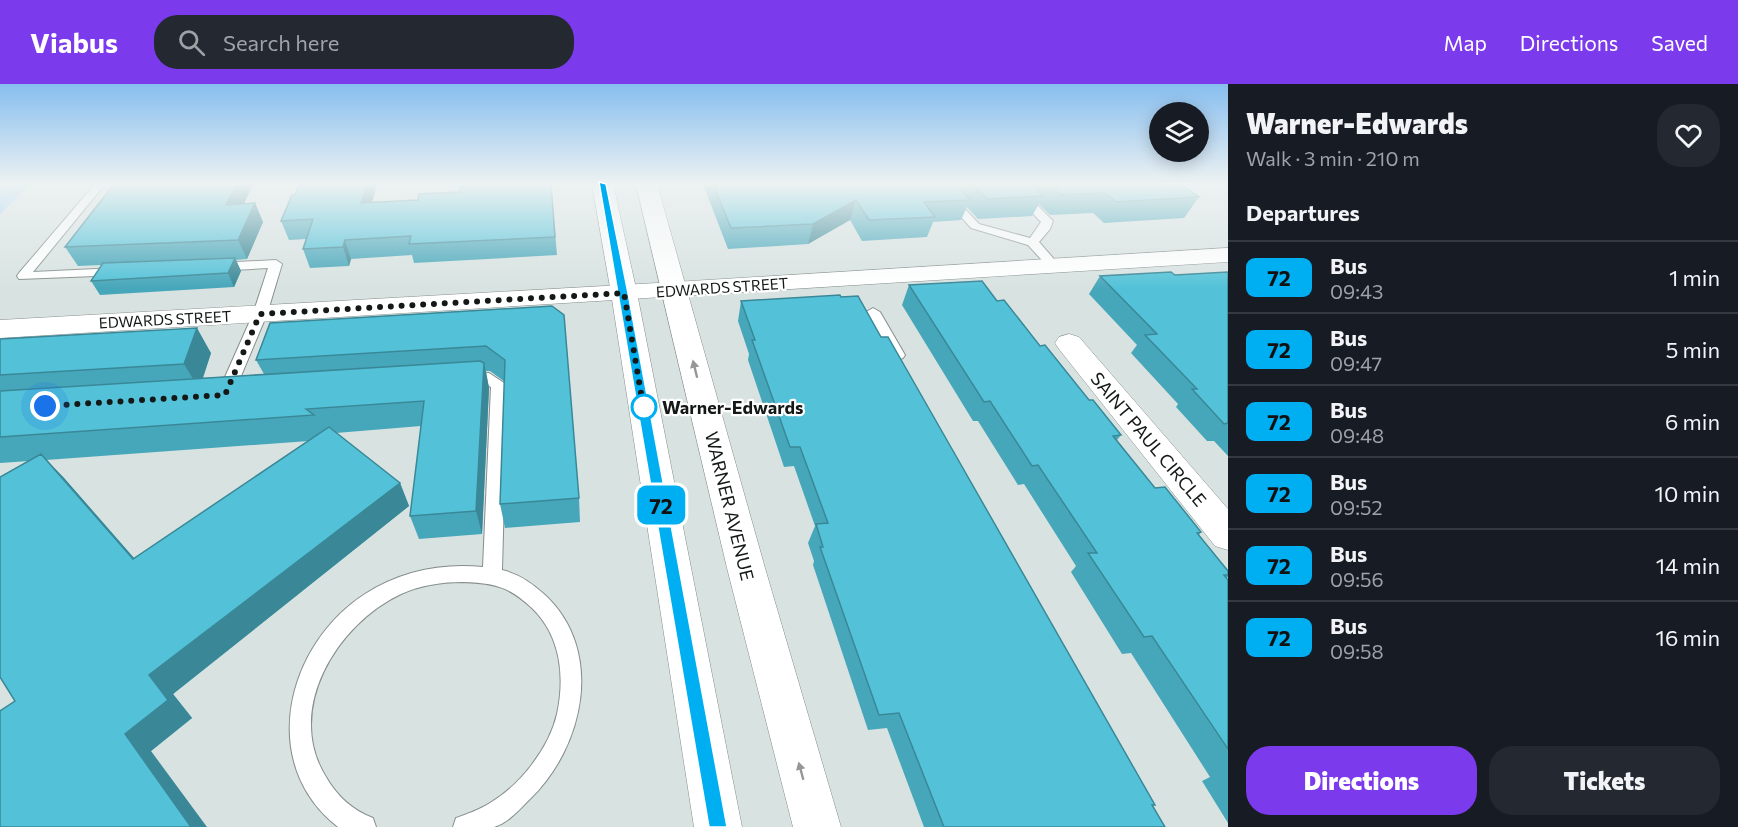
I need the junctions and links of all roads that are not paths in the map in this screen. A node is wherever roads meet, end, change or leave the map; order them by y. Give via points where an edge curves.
1 (71, 219) edge
2 (609, 219) edge
3 (655, 219) edge
4 (968, 219) edge
5 (1045, 219) edge
6 (1032, 242) junction
7 (1228, 255) edge
8 (1054, 266) junction
9 (210, 267) edge
10 (128, 271) edge
11 (675, 290) junction
12 (624, 293) junction
13 (873, 312) dead end
14 (260, 314) junction
15 (0, 329) edge
16 (1069, 343) dead end
17 (908, 374) edge
18 (455, 380) edge
19 (248, 394) edge
20 (1228, 535) edge
21 (492, 576) junction
22 (500, 819) edge
23 (364, 827) edge
24 (465, 827) edge
25 (718, 827) edge
26 (817, 827) edge

1 - 10 lane via 23,276
2 - 12 main road
3 - 11 main road, WARNER AVENUE
4 - 6 lane via 975,226
5 - 6 lane via 1044,229
6 - 8 lane
7 - 8 main road, EDWARDS STREET
8 - 11 main road, EDWARDS STREET
9 - 14 lane via 276,264
11 - 12 main road, EDWARDS STREET
26 -> 11 main road, WARNER AVENUE
12 - 14 main road, EDWARDS STREET
12 - 25 main road
13 - 17 lane
14 - 15 main road, EDWARDS STREET
14 - 19 lane via 219,396
16 - 20 main road, SAINT PAUL CIRCLE
18 - 21 lane via 489,378 499,385
21 - 22 lane via 510,580 552,616 566,641 572,678 569,713 556,749
21 - 23 lane via 454,572 414,579 375,597 341,626 315,663 301,707 302,752 320,793 354,824
22 - 24 lane

